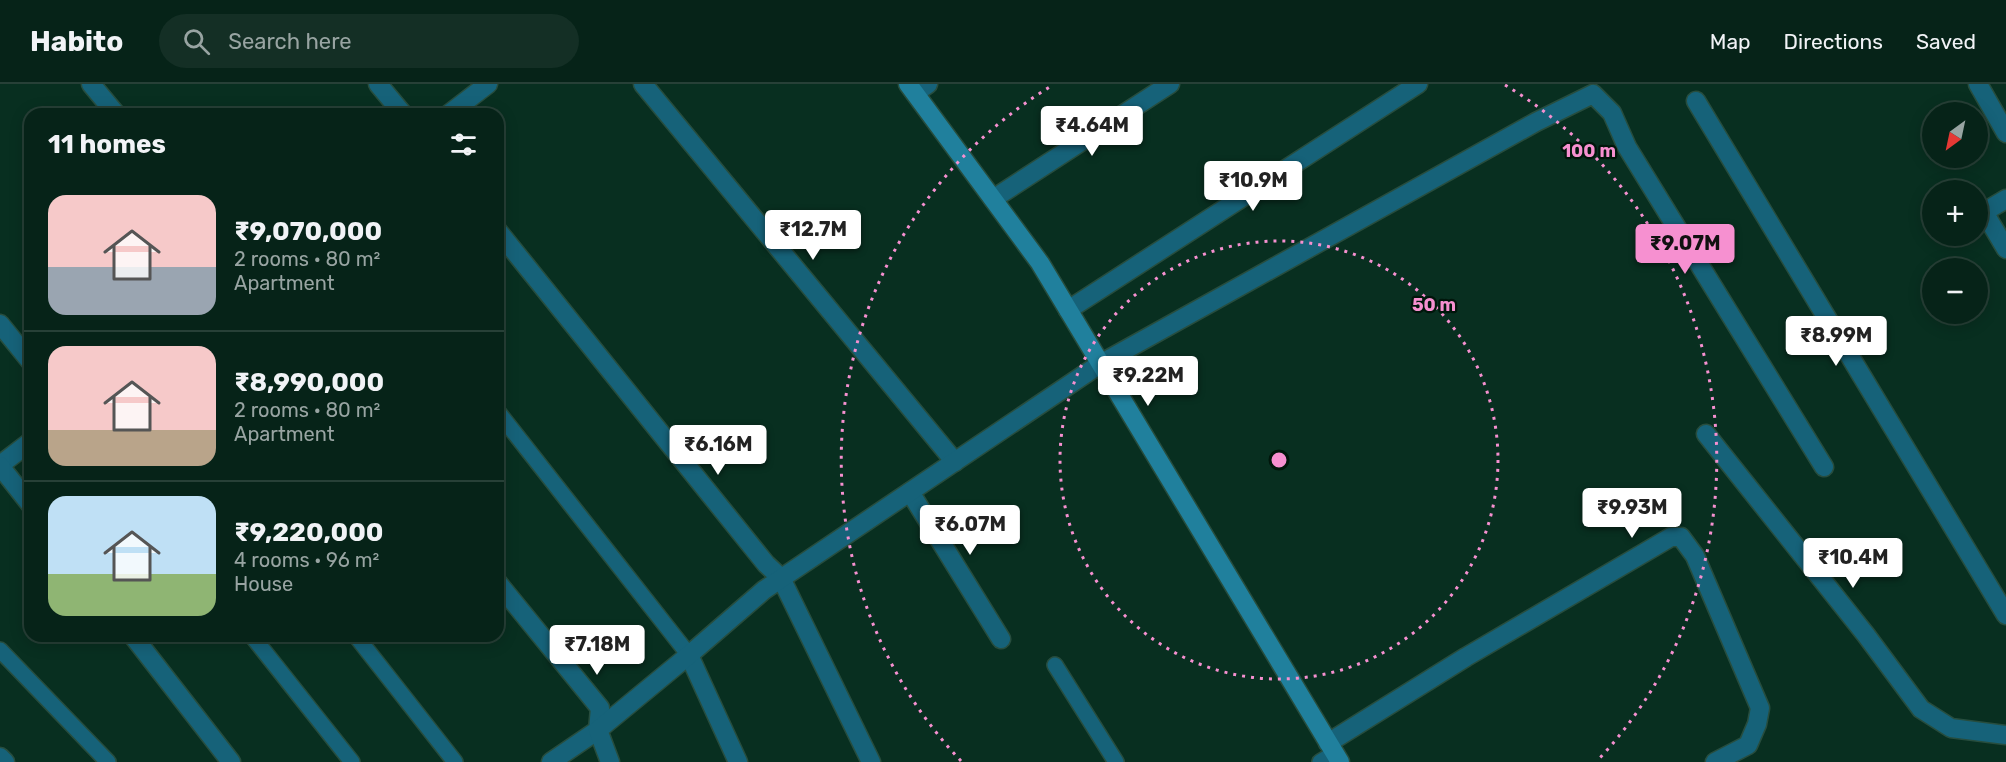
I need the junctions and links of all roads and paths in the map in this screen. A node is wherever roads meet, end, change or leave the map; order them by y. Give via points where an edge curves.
1 (91, 84) edge
2 (378, 84) edge
3 (488, 84) edge
4 (643, 84) edge
5 (1170, 84) edge
6 (1418, 84) edge
7 (1977, 84) edge
8 (917, 87) edge
9 (1696, 101) dead end
10 (111, 108) edge
11 (398, 108) edge
12 (458, 108) edge
13 (2006, 133) edge
14 (993, 199) junction
15 (2006, 199) edge
16 (504, 238) edge
17 (2006, 249) edge
18 (1068, 310) junction
19 (0, 324) edge
20 (24, 354) edge
21 (1100, 364) junction
22 (504, 420) edge
23 (1706, 434) dead end
24 (24, 447) edge
25 (955, 462) junction
26 (0, 465) edge
27 (1824, 468) dead end
28 (910, 492) junction
29 (24, 496) edge
30 (781, 578) junction
31 (504, 590) edge
32 (2006, 615) edge
33 (1001, 639) dead end
34 (138, 642) edge
35 (257, 642) edge
36 (361, 642) edge
37 (0, 650) edge
38 (689, 655) junction
39 (1055, 665) dead end
40 (598, 730) junction
41 (2006, 735) edge
42 (1331, 755) edge
43 (0, 757) edge
44 (5, 762) edge
45 (108, 762) edge
46 (231, 762) edge
47 (352, 762) edge
48 (455, 762) edge
49 (551, 762) edge
50 (610, 762) edge
51 (738, 762) edge
52 (871, 762) edge
53 (1116, 762) edge
54 (1716, 762) edge

1 - 10 street
2 - 11 street
3 - 12 street
4 - 25 street
5 - 14 street
6 - 18 street
7 - 13 street
8 - 14 street
9 - 32 street
14 - 18 street via 1040,263
15 - 17 street via 1984,212
16 - 30 street
18 - 21 street
19 - 20 street
21 - 25 street
21 - 27 street via 1593,94 1612,113 1627,147
21 - 42 street
22 - 38 lane
23 - 41 street via 1921,709 1951,728
24 - 26 street
25 - 28 street
26 - 29 street
28 - 30 street
28 - 33 street
30 - 38 street
30 - 52 street
31 - 40 street via 600,708
34 - 46 street
35 - 47 lane
36 - 48 lane
37 - 45 lane
38 - 40 street
38 - 51 street
39 - 53 lane
40 - 49 street
40 - 50 street
42 - 54 street via 1466,657 1671,537 1681,537 1695,556 1760,708 1748,746
43 - 44 street

